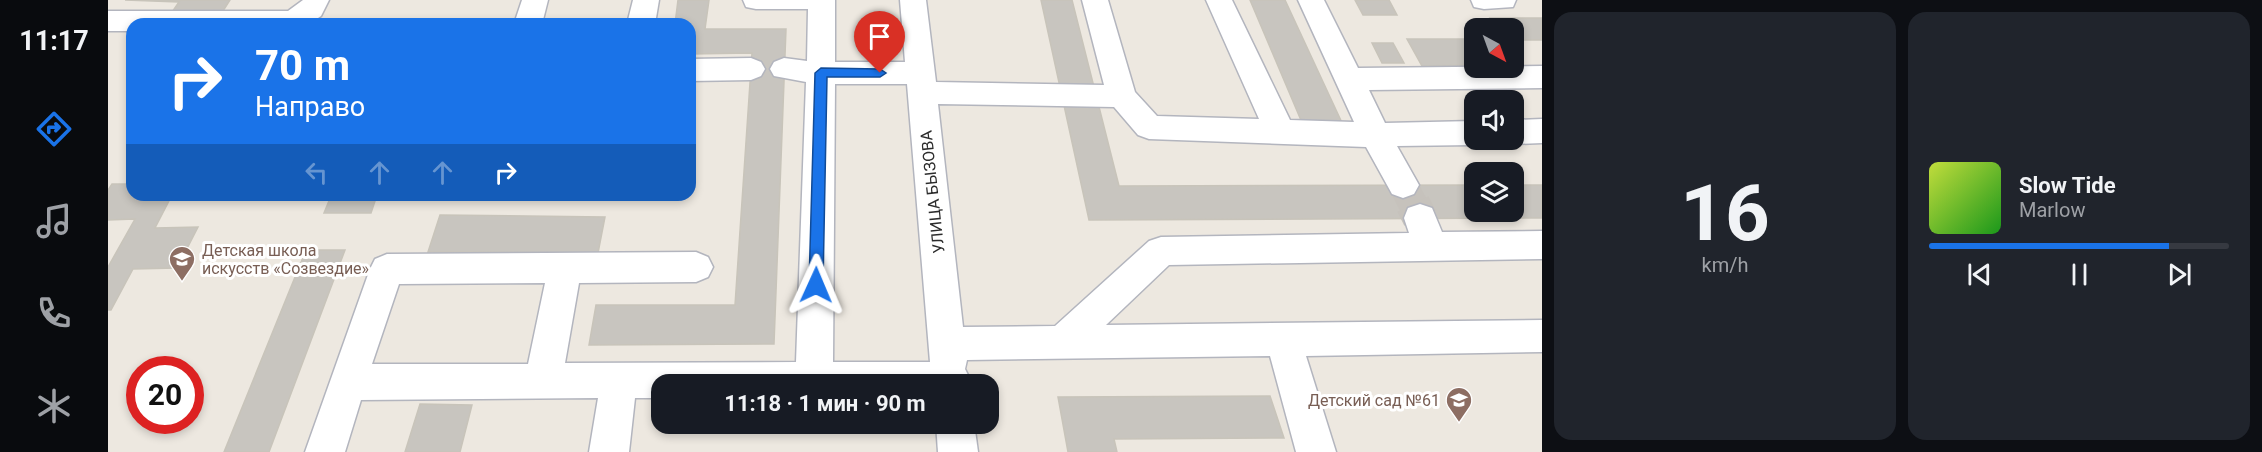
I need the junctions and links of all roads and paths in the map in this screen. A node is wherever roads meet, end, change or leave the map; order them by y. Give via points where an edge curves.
1 (113, 0) edge
2 (316, 0) edge
3 (535, 0) edge
4 (646, 0) edge
5 (756, 0) edge
6 (913, 0) edge
7 (1095, 0) edge
8 (1220, 0) edge
9 (1311, 0) edge
10 (1484, 0) edge
11 (1503, 0) edge
12 (108, 8) edge
13 (298, 18) edge
14 (530, 18) edge
15 (642, 18) edge
16 (108, 21) edge
17 (126, 21) edge
18 (751, 69) dead end
19 (784, 69) dead end
20 (696, 70) edge
21 (821, 73) junction
22 (1542, 76) edge
23 (1348, 79) junction
24 (921, 83) junction
25 (1122, 96) junction
26 (1542, 131) edge
27 (1280, 132) junction
28 (1524, 132) edge
29 (1464, 133) edge
30 (1375, 135) junction
31 (1403, 185) tunnel mouth
32 (1542, 245) edge
33 (696, 267) dead end
34 (566, 268) junction
35 (1542, 336) edge
36 (1283, 340) junction
37 (1062, 343) junction
38 (949, 369) edge
39 (814, 374) edge
40 (888, 374) edge
41 (543, 381) junction
42 (619, 381) junction
43 (651, 381) edge
44 (348, 382) junction
45 (956, 434) edge
46 (325, 452) edge
47 (609, 452) edge
48 (958, 452) edge
49 (1316, 452) edge

1 - 12 street
2 - 13 street
3 - 14 street
4 - 15 street
5 - 21 street via 822,0
6 - 24 street, УЛИЦА БЫЗОВА
7 - 25 street
8 - 27 street
9 - 23 street
10 - 11 street
16 - 17 street
18 - 20 street
19 - 21 street
21 - 24 street
21 - 39 street
22 - 23 street
23 - 30 street
24 - 25 street
24 - 38 street, УЛИЦА БЫЗОВА
25 - 27 street via 1149,127
26 - 28 street
27 - 30 street
29 - 30 street
30 - 31 street
32 - 37 street via 1426,232 1161,251
33 - 34 street
34 - 41 street
34 - 44 street via 387,268
35 - 36 street
36 - 37 street
36 - 49 street
37 - 38 street
38 - 40 street
41 - 42 street
41 - 44 street
42 - 43 street
42 - 47 street
44 - 46 street
45 - 48 street

